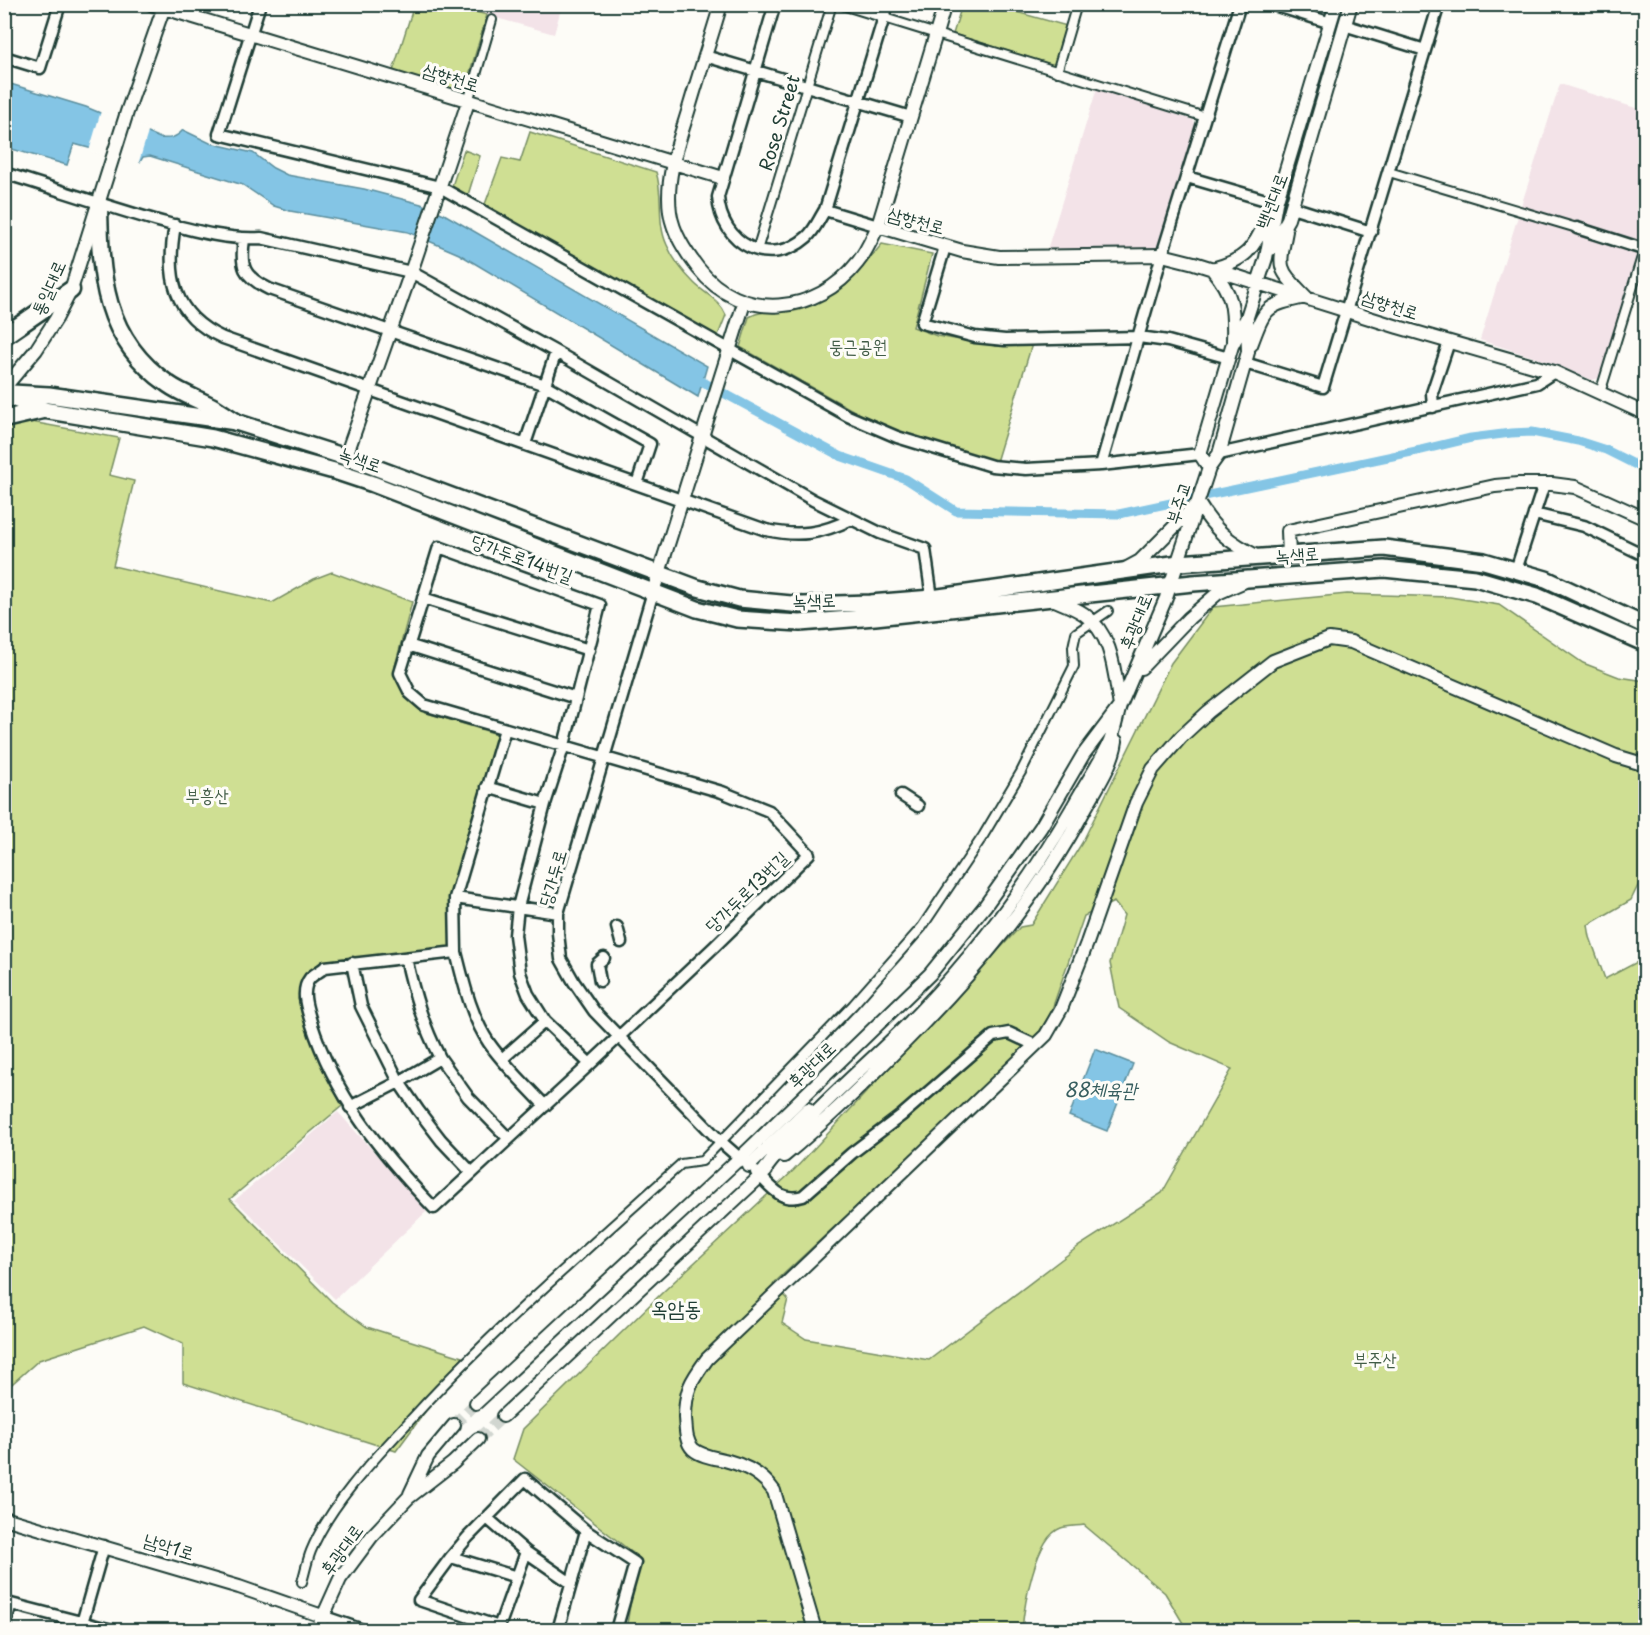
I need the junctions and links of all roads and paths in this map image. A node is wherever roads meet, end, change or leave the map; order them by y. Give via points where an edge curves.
1 (60, 4) edge
2 (150, 4) edge
3 (260, 4) edge
4 (721, 4) edge
5 (775, 4) edge
6 (832, 4) edge
7 (839, 4) edge
8 (888, 4) edge
9 (945, 4) edge
10 (1077, 4) edge
11 (1240, 4) edge
12 (1271, 4) edge
13 (1336, 4) edge
14 (1351, 4) edge
15 (1440, 4) edge
16 (164, 6) edge
17 (883, 18) junction
18 (492, 20) dead end
19 (1330, 23) junction
20 (1344, 25) junction
21 (250, 34) junction
22 (936, 35) junction
23 (1425, 50) junction
24 (705, 56) junction
25 (4, 57) edge
26 (755, 70) junction
27 (1057, 72) junction
28 (807, 86) junction
29 (858, 101) junction
30 (468, 102) junction
31 (911, 117) junction
32 (1205, 117) junction
33 (672, 163) junction
34 (1389, 172) junction
35 (4, 173) edge
36 (1187, 177) junction
37 (723, 178) junction
38 (439, 190) junction
39 (101, 197) junction
40 (1276, 203) junction
41 (825, 210) junction
42 (1290, 213) junction
43 (175, 225) junction
44 (878, 226) junction
45 (1577, 228) joint
46 (1371, 232) junction
47 (244, 239) junction
48 (945, 247) junction
49 (1645, 248) edge
50 (757, 250) junction
51 (1162, 255) junction
52 (1266, 258) junction
53 (412, 269) junction
54 (1212, 269) junction
55 (1258, 283) junction
56 (71, 290) junction
57 (1306, 297) junction
58 (744, 303) junction
59 (1348, 310) junction
60 (1246, 317) junction
61 (391, 332) junction
62 (4, 336) edge
63 (1138, 337) junction
64 (1449, 342) junction
65 (729, 351) junction
66 (556, 352) junction
67 (1231, 352) junction
68 (1246, 358) junction
69 (1554, 372) junction
70 (545, 385) junction
71 (4, 388) edge
72 (371, 390) junction
73 (1600, 393) junction
74 (4, 394) edge
75 (1433, 407) junction
76 (43, 410) junction
77 (1646, 414) edge
78 (4, 419) edge
79 (236, 423) junction
80 (704, 432) junction
81 (525, 444) junction
82 (1200, 454) junction
83 (1219, 454) junction
84 (346, 456) junction
85 (1101, 465) junction
86 (1209, 468) junction
87 (637, 484) junction
88 (1544, 484) junction
89 (682, 500) junction
90 (1198, 503) junction
91 (1534, 514) junction
92 (852, 519) junction
93 (1646, 519) edge
94 (1289, 555) junction
95 (1181, 556) junction
96 (1646, 556) edge
97 (1258, 557) junction
98 (1124, 570) junction
99 (1516, 570) junction
100 (659, 573) junction
101 (1252, 578) junction
102 (1170, 586) junction
103 (654, 592) junction
104 (423, 598) junction
105 (932, 598) junction
106 (1049, 598) junction
107 (1108, 611) dead end
108 (1093, 621) junction
109 (1646, 626) edge
110 (1646, 644) edge
111 (408, 645) junction
112 (589, 650) junction
113 (1134, 676) junction
114 (576, 698) junction
115 (1120, 706) junction
116 (505, 729) junction
117 (564, 745) junction
118 (606, 758) junction
119 (1646, 765) edge
120 (487, 787) junction
121 (901, 795) dead end
122 (545, 804) junction
123 (918, 806) dead end
124 (454, 898) junction
125 (518, 907) junction
126 (558, 913) junction
127 (617, 927) dead end
128 (621, 942) dead end
129 (456, 952) junction
130 (406, 958) junction
131 (604, 958) dead end
132 (352, 963) junction
133 (600, 981) dead end
134 (545, 1021) junction
135 (618, 1038) junction
136 (1035, 1045) junction
137 (440, 1058) junction
138 (502, 1059) junction
139 (590, 1064) junction
140 (399, 1082) junction
141 (545, 1106) junction
142 (350, 1107) junction
143 (509, 1139) junction
144 (720, 1141) junction
145 (745, 1162) junction
146 (472, 1173) junction
147 (760, 1176) junction
148 (476, 1403) tunnel mouth
149 (503, 1416) tunnel mouth
150 (454, 1425) tunnel mouth
151 (478, 1439) tunnel mouth
152 (408, 1498) junction
153 (4, 1518) edge
154 (487, 1518) junction
155 (586, 1532) junction
156 (104, 1546) junction
157 (526, 1552) junction
158 (451, 1557) junction
159 (517, 1577) junction
160 (302, 1582) dead end
161 (572, 1583) junction
162 (322, 1616) junction
163 (81, 1626) edge
164 (4, 1627) edge
165 (499, 1629) edge
166 (112, 1630) edge
167 (317, 1630) edge
168 (363, 1630) edge
169 (558, 1630) edge
170 (616, 1630) edge
171 (815, 1630) edge

1 - 25 street via 40,68
2 - 16 street, 삼향천로
3 - 21 street
4 - 24 street
5 - 26 street
6 - 28 street, Rose Street
7 - 17 street
8 - 17 street
9 - 22 street
10 - 27 street
11 - 32 street
12 - 19 street
13 - 19 street, 백년대로
14 - 20 street, 백년대로
15 - 23 street
16 - 21 street, 삼향천로
16 - 39 street, 통일대로
17 - 22 street
17 - 29 street
18 - 30 street
19 - 40 street, 백년대로
20 - 23 street
20 - 42 street, 백년대로
21 - 30 street, 삼향천로
21 - 38 street via 219,134
22 - 27 street
22 - 31 street
23 - 34 street
24 - 26 street
24 - 33 street
26 - 28 street
26 - 37 street
27 - 32 street
28 - 29 street
28 - 50 street, Rose Street
29 - 31 street
29 - 41 street
30 - 33 street, 삼향천로
30 - 38 street
31 - 44 street
32 - 36 street
33 - 37 street
33 - 58 street, 삼향천로 via 670,213 682,245 706,278
34 - 45 street
34 - 46 street
35 - 39 street
36 - 40 street
36 - 51 street
37 - 50 street via 718,197 724,222 735,238
38 - 53 street
38 - 65 street
39 - 43 street
39 - 56 street, 통일대로
39 - 79 main road via 100,261 104,286 107,302 125,339 138,358 167,384
40 - 52 street, 백년대로
40 - 54 street via 1244,256
41 - 44 street
41 - 50 street via 810,235 795,245 778,252
42 - 46 street
42 - 52 street, 백년대로
42 - 57 street via 1281,266 1285,276
43 - 47 street via 216,237
43 - 72 street via 170,252 173,282 187,309 205,329 226,340
44 - 48 street, 삼향천로
44 - 58 street, 삼향천로 via 858,262 829,289 785,305
45 - 49 street
46 - 59 street
47 - 53 street via 261,238
47 - 61 street via 241,259 247,273 259,284
48 - 51 street, 삼향천로 via 1019,257
48 - 63 street via 922,323 1005,340
49 - 73 street
51 - 54 street, 삼향천로
51 - 63 street
52 - 55 street
53 - 61 street
53 - 66 street
54 - 55 street, 삼향천로
54 - 67 street via 1227,287 1234,312
55 - 57 street, 삼향천로
55 - 60 street
56 - 62 main road
56 - 71 street, 통일대로 via 48,332
57 - 59 street, 삼향천로
57 - 68 street via 1270,307 1259,322
58 - 65 street
59 - 64 street, 삼향천로
59 - 68 street via 1323,387
60 - 67 street
60 - 68 street
61 - 70 street
61 - 72 street
63 - 67 street
63 - 85 street
64 - 69 street, 삼향천로
64 - 75 street via 1432,393
65 - 80 street
65 - 85 street via 870,427 944,452 992,466 1026,469
66 - 70 street
66 - 80 street
67 - 82 street
68 - 83 street
69 - 73 street, 삼향천로
69 - 75 street via 1537,383
70 - 81 street
70 - 87 street via 650,444
72 - 81 street
72 - 84 street
73 - 77 street, 삼향천로
74 - 76 main road, 녹색로
74 - 79 main road, 녹색로 via 49,395
75 - 83 street
76 - 78 main road
76 - 103 main road, 녹색로 via 213,438 334,471
79 - 84 main road, 녹색로
80 - 89 street
80 - 92 street via 813,500
81 - 87 street
82 - 85 street
82 - 86 street
83 - 86 street, 부주교
84 - 100 main road, 녹색로
86 - 90 street, 부주교
87 - 89 street
88 - 91 street
88 - 93 street via 1586,491
88 - 94 street via 1495,486 1288,531
89 - 92 street via 766,530 792,534 820,532
89 - 100 street
90 - 95 street, 부주교
90 - 97 street via 1216,530
90 - 98 street via 1140,561
91 - 96 street via 1584,526
91 - 99 street
92 - 105 street via 925,549
94 - 97 main road, 녹색로
94 - 99 main road, 녹색로 via 1384,548 1484,561
95 - 97 main road, 녹색로
95 - 98 main road, 녹색로
95 - 102 street, 후광대로
98 - 105 main road, 녹색로
99 - 109 main road, 녹색로 via 1546,579
100 - 103 street
100 - 105 main road, 녹색로 via 739,599 802,605
101 - 102 main road, 녹색로
101 - 110 main road, 녹색로 via 1384,569 1475,578 1537,596
101 - 113 street via 1218,592
102 - 106 main road, 녹색로
102 - 113 street, 후광대로
103 - 106 main road, 녹색로 via 737,619 800,623
103 - 118 street, 당가두로
104 - 111 street, 당가두로14번길
104 - 112 street
104 - 112 street, 당가두로14번길 via 439,547 600,605
106 - 108 street
107 - 108 street
108 - 115 street via 1109,645
108 - 144 street via 1076,633 1074,666 1021,772 922,927 853,1005
111 - 114 street
111 - 116 street, 당가두로14번길 via 400,673 410,693 424,705
112 - 114 street, 당가두로14번길
113 - 115 street, 후광대로
114 - 117 street, 당가두로14번길
115 - 145 street, 후광대로 via 985,906 930,974
115 - 147 street, 후광대로 via 1109,744 1055,839 1002,917 961,967 903,1029 833,1093
116 - 117 street, 당가두로14번길
116 - 120 street
117 - 118 street
117 - 122 street
118 - 126 street, 당가두로
118 - 135 street, 당가두로13번길 via 722,792 770,811 810,854
119 - 136 street via 1616,756 1351,642 1329,639 1273,661 1208,712 1153,769 1136,803 1060,1009 1046,1035
120 - 122 street
120 - 124 street
121 - 123 street
122 - 125 street
124 - 125 street
124 - 129 street
125 - 126 street
125 - 134 street via 514,935 520,973
126 - 135 street, 당가두로 via 561,958 594,1011
127 - 128 street
129 - 130 street
129 - 138 street via 473,1013
130 - 132 street
130 - 137 street via 423,1024
131 - 133 street via 597,964
132 - 140 street via 361,1006
132 - 142 street via 325,967 309,979 304,999 320,1051
134 - 138 street
134 - 139 street
135 - 139 street
135 - 144 street, 당가두로
136 - 147 street, 당가두로 via 1009,1033 993,1036 803,1196 792,1199 781,1195
136 - 171 street via 707,1359 690,1382 685,1400 686,1434 693,1448 767,1480 774,1491
137 - 140 street
137 - 143 street via 468,1097
138 - 141 street
139 - 141 street
140 - 142 street
140 - 146 street via 441,1140
141 - 143 street
142 - 146 street via 389,1159 434,1208
143 - 146 street
144 - 145 street, 당가두로
144 - 160 street via 702,1161 681,1164 447,1381 372,1462 334,1510 312,1550
145 - 147 street, 당가두로
145 - 148 street, 후광대로
147 - 149 street, 후광대로
150 - 152 street, 후광대로 via 428,1455
151 - 152 street, 후광대로
152 - 162 street, 후광대로 via 356,1556
153 - 156 street, 남악1로
154 - 155 street via 525,1479
154 - 157 street
154 - 158 street
155 - 161 street
155 - 170 street via 635,1563
156 - 162 street, 남악1로
156 - 163 street
157 - 159 street
157 - 161 street
158 - 159 street
158 - 165 street via 419,1600
159 - 165 street
161 - 169 street
162 - 167 street, 후광대로
162 - 168 street
163 - 164 street via 11,1604
163 - 166 street

